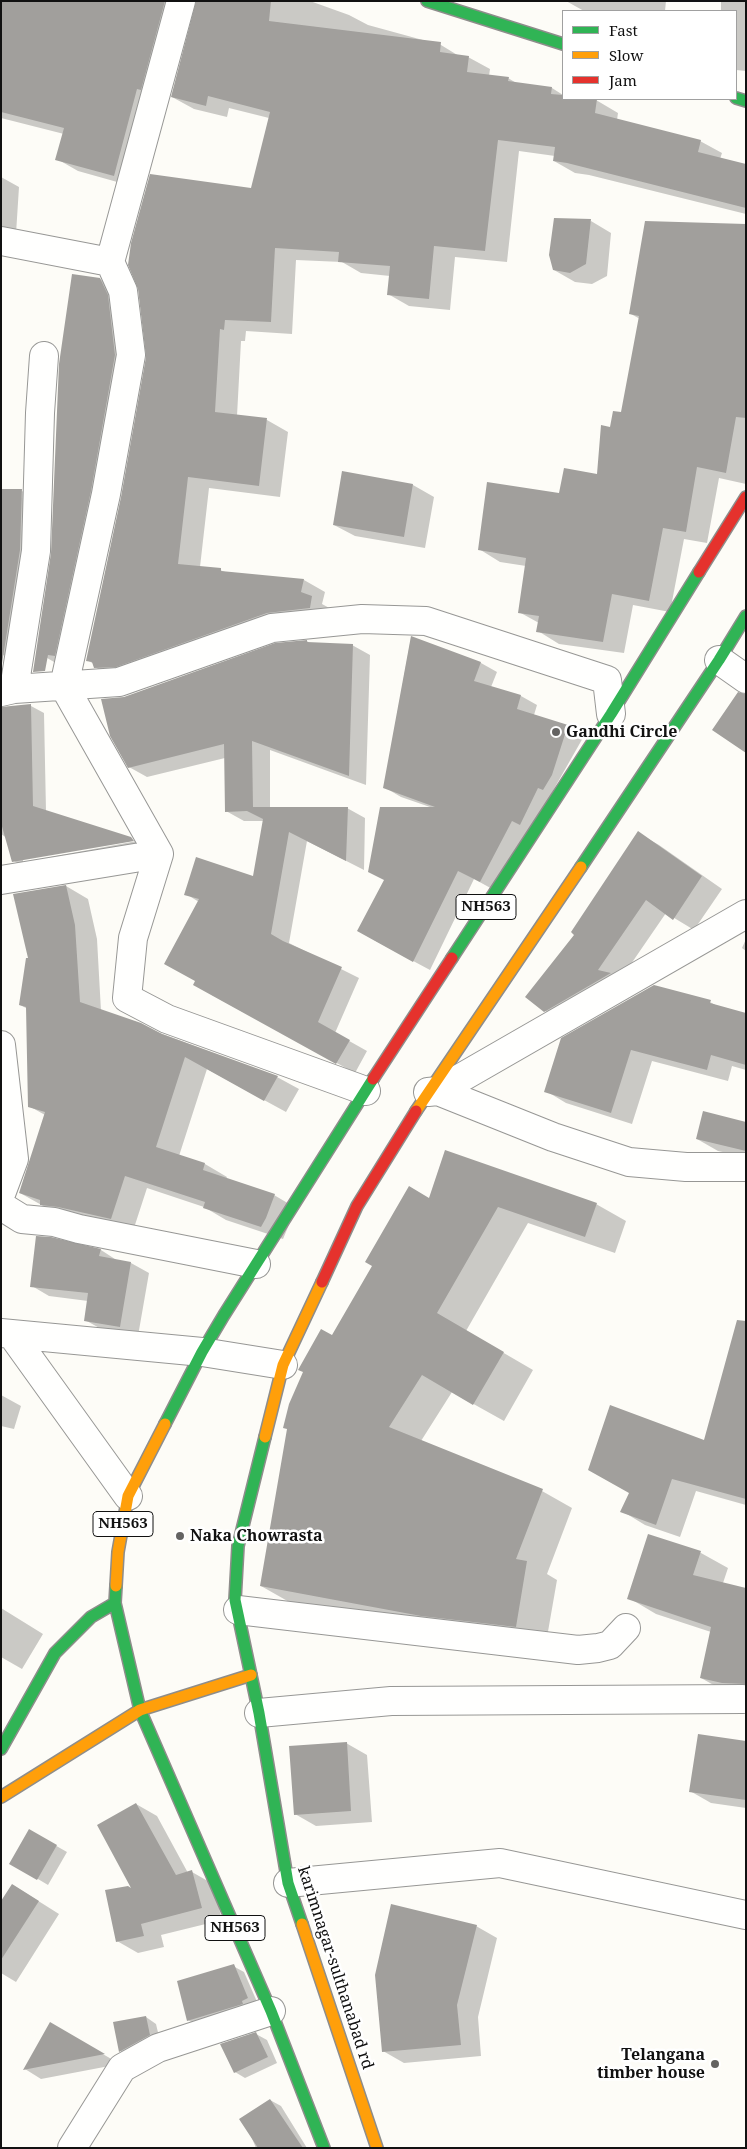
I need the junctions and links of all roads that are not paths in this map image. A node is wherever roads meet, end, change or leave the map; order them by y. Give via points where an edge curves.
1 (181, 1) edge
2 (427, 1) edge
3 (562, 44) edge
4 (1, 241) edge
5 (110, 262) junction
6 (44, 356) dead end
7 (746, 497) edge
8 (746, 616) edge
9 (719, 660) junction
10 (746, 679) edge
11 (64, 686) junction
12 (7, 690) edge
13 (611, 714) junction
14 (159, 854) junction
15 (1, 880) edge
16 (746, 914) edge
17 (1, 1045) edge
18 (366, 1091) junction
19 (433, 1092) junction
20 (746, 1167) edge
21 (1, 1194) edge
22 (1, 1206) edge
23 (256, 1264) junction
24 (7, 1335) edge
25 (202, 1352) junction
26 (283, 1365) junction
27 (128, 1496) junction
28 (115, 1603) junction
29 (238, 1610) junction
30 (626, 1628) dead end
31 (251, 1675) junction
32 (742, 1699) dead end
33 (140, 1710) junction
34 (258, 1713) junction
35 (1, 1749) edge
36 (1, 1797) edge
37 (288, 1883) junction
38 (746, 1916) edge
39 (271, 2011) junction
40 (72, 2148) edge
41 (324, 2148) edge
42 (377, 2148) edge

1 - 5 street
2 - 3 main road
4 - 5 street
5 - 11 street via 123,291 132,355 106,494
6 - 12 street via 36,551
7 - 13 main road, NH563
8 - 9 main road, karimnagar-sulthanabad rd
9 - 10 street
9 - 19 main road, karimnagar-sulthanabad rd
11 - 12 street
11 - 13 street via 119,682 272,628 362,619 426,621 607,680
11 - 14 street
13 - 18 main road, NH563
14 - 15 street
14 - 18 street via 133,938 127,998 167,1019
16 - 19 street
17 - 21 street via 14,1159
18 - 23 main road, NH563
19 - 20 street via 629,1162 686,1167
19 - 26 main road, karimnagar-sulthanabad rd via 357,1206
22 - 23 street via 22,1219 54,1222
23 - 25 main road, NH563
24 - 25 street
24 - 27 street
25 - 26 street
25 - 27 main road, NH563
26 - 29 main road, karimnagar-sulthanabad rd via 238,1546 235,1600
27 - 28 main road, NH563 via 118,1552
28 - 33 main road, NH563
28 - 35 main road via 91,1617 55,1653
29 - 30 street via 578,1650 610,1644
29 - 31 main road, karimnagar-sulthanabad rd
31 - 33 main road
31 - 34 main road, karimnagar-sulthanabad rd
32 - 34 street via 391,1701
33 - 36 main road
33 - 39 main road, NH563
34 - 37 main road, karimnagar-sulthanabad rd
37 - 38 street via 500,1863
37 - 42 main road, karimnagar-sulthanabad rd
39 - 40 street via 158,2048 122,2068
39 - 41 main road, NH563

